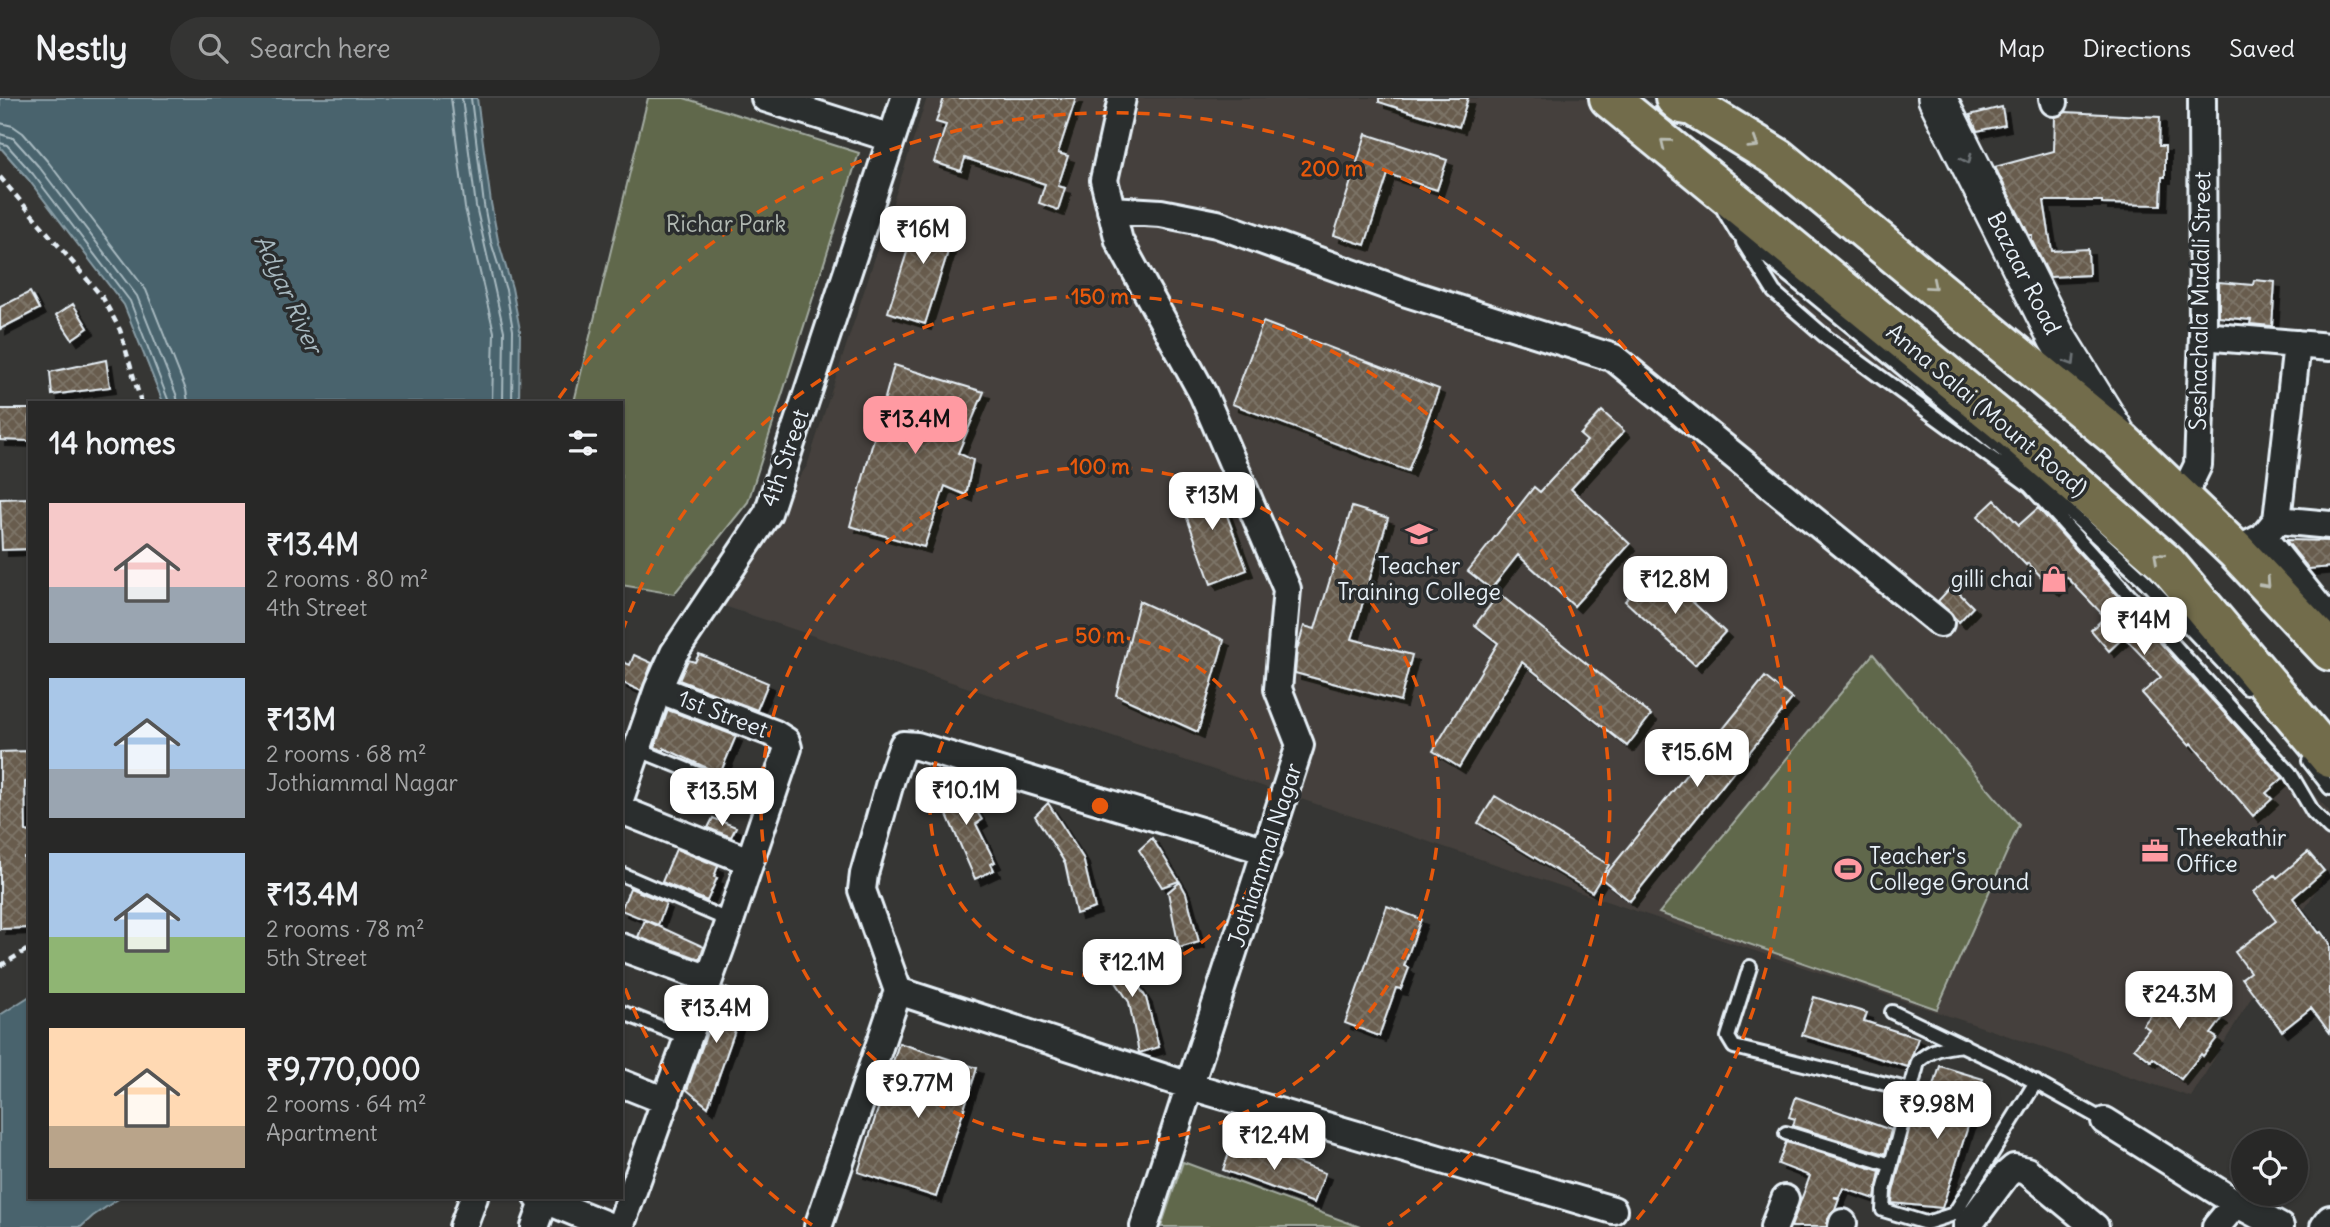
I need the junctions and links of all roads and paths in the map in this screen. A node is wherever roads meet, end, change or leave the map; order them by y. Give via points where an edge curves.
1 (765, 98) edge
2 (905, 98) edge
3 (1122, 98) edge
4 (1609, 98) edge
5 (1937, 98) edge
6 (2202, 98) edge
7 (1689, 101) edge
8 (891, 138) junction
9 (1695, 167) junction
10 (0, 177) edge
11 (1111, 210) junction
12 (1737, 233) junction
13 (2203, 336) junction
14 (2297, 344) junction
15 (2330, 347) edge
16 (141, 401) edge
17 (2122, 442) junction
18 (2181, 500) junction
19 (2330, 525) edge
20 (2259, 536) junction
21 (2330, 615) edge
22 (1940, 623) dead end
23 (2330, 651) edge
24 (658, 689) junction
25 (2259, 700) dead end
26 (639, 750) junction
27 (2315, 754) edge
28 (2330, 788) edge
29 (623, 791) edge
30 (769, 803) junction
31 (623, 811) edge
32 (2330, 829) edge
33 (1266, 851) junction
34 (749, 861) junction
35 (623, 875) edge
36 (730, 921) junction
37 (623, 948) edge
38 (28, 949) edge
39 (0, 966) edge
40 (1750, 967) dead end
41 (709, 979) junction
42 (898, 991) junction
43 (1892, 1012) dead end
44 (623, 1013) edge
45 (688, 1038) junction
46 (1964, 1045) junction
47 (2036, 1082) junction
48 (623, 1084) edge
49 (1190, 1086) junction
50 (1911, 1090) junction
51 (666, 1101) junction
52 (2105, 1121) joint
53 (1786, 1133) dead end
54 (1891, 1165) junction
55 (473, 1199) edge
56 (543, 1199) edge
57 (545, 1199) edge
58 (1785, 1199) dead end
59 (2231, 1200) edge
60 (2234, 1206) edge
61 (2242, 1206) edge
62 (1613, 1210) dead end
63 (2330, 1219) edge
64 (463, 1227) edge
65 (536, 1227) edge
66 (611, 1227) edge
67 (620, 1227) edge
68 (818, 1227) edge
69 (1144, 1227) edge
70 (1774, 1227) edge
71 (1967, 1227) edge
72 (2095, 1227) edge
73 (2216, 1227) edge
74 (2280, 1227) edge
75 (2324, 1227) edge

1 - 8 street
2 - 8 street, 4th Street
3 - 11 street, Jothiammal Nagar via 1104,180
9 -> 4 main road, Anna Salai (Mount Road)
5 -> 17 street, Bazaar Road via 2057,338
6 - 13 street, Seshachala Mudali Street
7 -> 17 main road via 1778,158
8 - 24 street, 4th Street via 768,513 688,629
9 - 12 lane
27 -> 9 main road, Anna Salai (Mount Road) via 2166,563
10 - 16 path via 103,298 120,330
11 - 22 street via 1161,213 1217,224 1404,292 1614,358
11 - 33 street, Jothiammal Nagar via 1119,241 1203,394 1287,589 1278,689 1300,745
12 - 25 lane via 2002,450 2145,581
12 - 32 lane via 1774,292 1827,338 2030,486 2290,773
13 - 14 street
13 - 18 street, Seshachala Mudali Street via 2198,465
14 - 15 street
14 - 20 street
17 - 18 main road
18 - 20 main road
19 - 20 street
20 - 21 street
20 -> 23 main road
24 - 26 street, 4th Street
24 - 30 street, 1st Street via 786,741 787,757
26 - 29 street, 4th Street
26 - 30 lane
27 - 28 lane
30 - 34 street
31 - 34 street
33 - 42 street via 903,745 862,890
33 - 49 street, Jothiammal Nagar
34 - 36 street
35 - 36 lane
36 - 41 street
37 - 41 street
38 - 39 path
40 - 50 lane via 1728,1037 1734,1047
41 - 45 street
42 - 49 street
42 - 68 street
43 - 46 lane
44 - 45 lane
45 - 51 street
46 - 47 lane
46 - 50 lane via 1928,1052 1918,1062
47 - 52 lane
47 - 54 lane via 1954,1214 1926,1223 1883,1210
48 - 51 street
49 - 62 street
49 - 69 street, Jothiammal Nagar
50 - 54 lane
51 - 67 street
52 - 59 street
53 - 54 lane
55 - 64 street
56 - 65 street
57 - 66 street
58 - 70 street
60 - 73 street
61 - 74 street
63 - 75 street
71 - 72 street via 2014,1168 2026,1171

